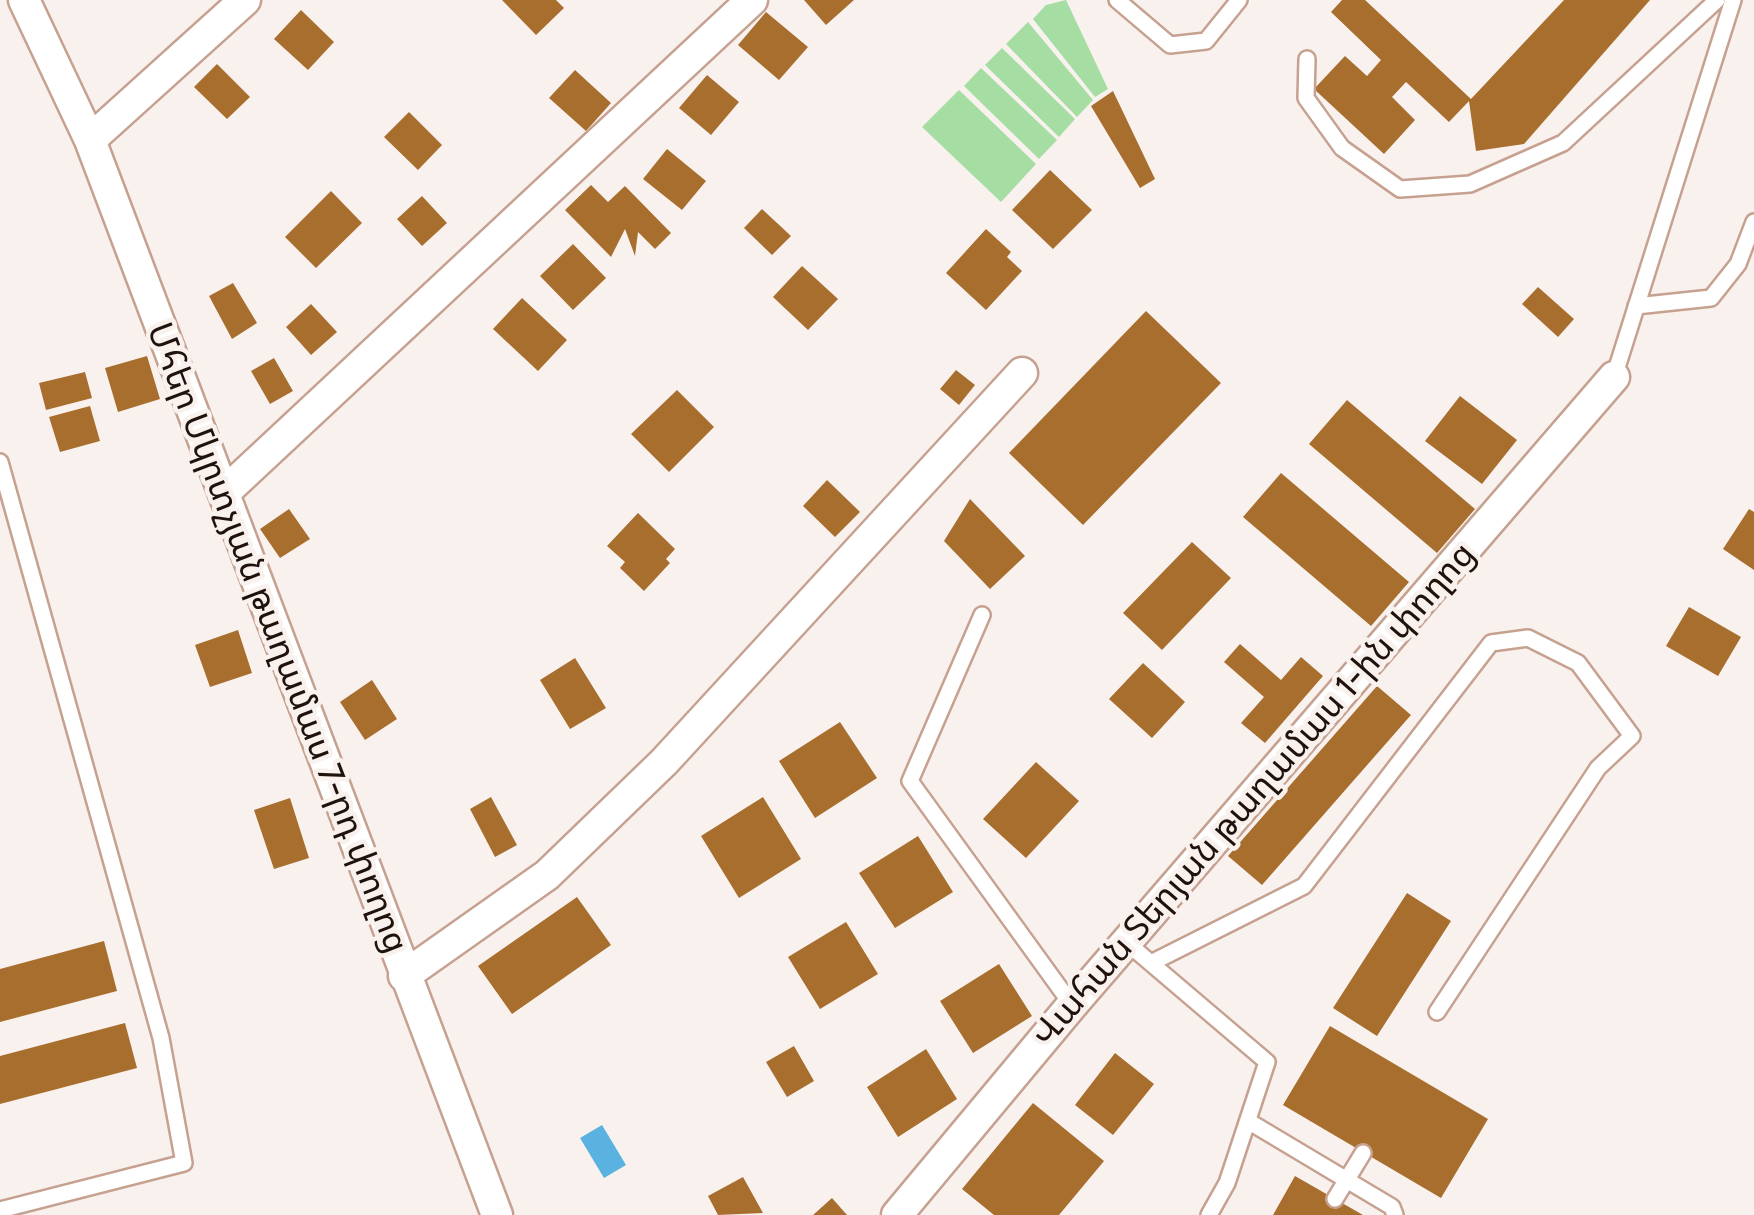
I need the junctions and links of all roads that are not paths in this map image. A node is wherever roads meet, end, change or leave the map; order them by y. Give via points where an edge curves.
1 (24, 0) edge
2 (246, 0) edge
3 (752, 0) edge
4 (1117, 0) edge
5 (1240, 0) edge
6 (1717, 0) edge
7 (1733, 0) edge
8 (1307, 60) dead end
9 (90, 140) junction
10 (1754, 222) edge
11 (1636, 306) junction
12 (1022, 373) dead end
13 (1614, 376) joint
14 (0, 462) edge
15 (225, 492) junction
16 (982, 614) dead end
17 (1126, 942) junction
18 (1151, 964) junction
19 (404, 976) junction
20 (1072, 1005) junction
21 (1438, 1012) dead end
22 (1248, 1121) junction
23 (1364, 1152) dead end
24 (1346, 1180) junction
25 (1335, 1199) dead end
26 (0, 1210) edge
27 (498, 1215) edge
28 (897, 1215) edge
29 (1209, 1215) edge
30 (1395, 1215) edge

1 - 9 street, Մհեր Մկրտչյան թաղամաս 7-րդ փողոց
2 - 9 street
3 - 15 street
4 - 5 lane via 1170,45 1206,41
6 - 8 lane via 1563,142 1470,184 1400,190 1342,148 1306,98
7 - 11 lane
9 - 15 street, Մհեր Մկրտչյան թաղամաս 7-րդ փողոց
10 - 11 lane via 1738,264 1711,298
11 - 13 lane
12 - 19 street, Մհեր Մկրտչյան թաղամաս 7-րդ փողոց via 664,762 547,875
13 - 17 street, Վահան Տերյան թաղամաս 1-ին փողոց
14 - 26 lane via 161,1038 184,1163
15 - 19 street, Մհեր Մկրտչյան թաղամաս 7-րդ փողոց
16 - 20 lane via 910,781
17 - 18 lane
17 - 20 street, Վահան Տերյան թաղամաս 1-ին փողոց
18 - 21 lane via 1304,886 1491,643 1528,638 1578,663 1632,736 1598,768
18 - 22 lane via 1266,1062
19 - 27 street
20 - 28 street, Վահան Տերյան թաղամաս 1-ին փողոց
22 - 24 lane
22 - 29 lane
23 - 24 lane
24 - 25 lane
24 - 30 lane

